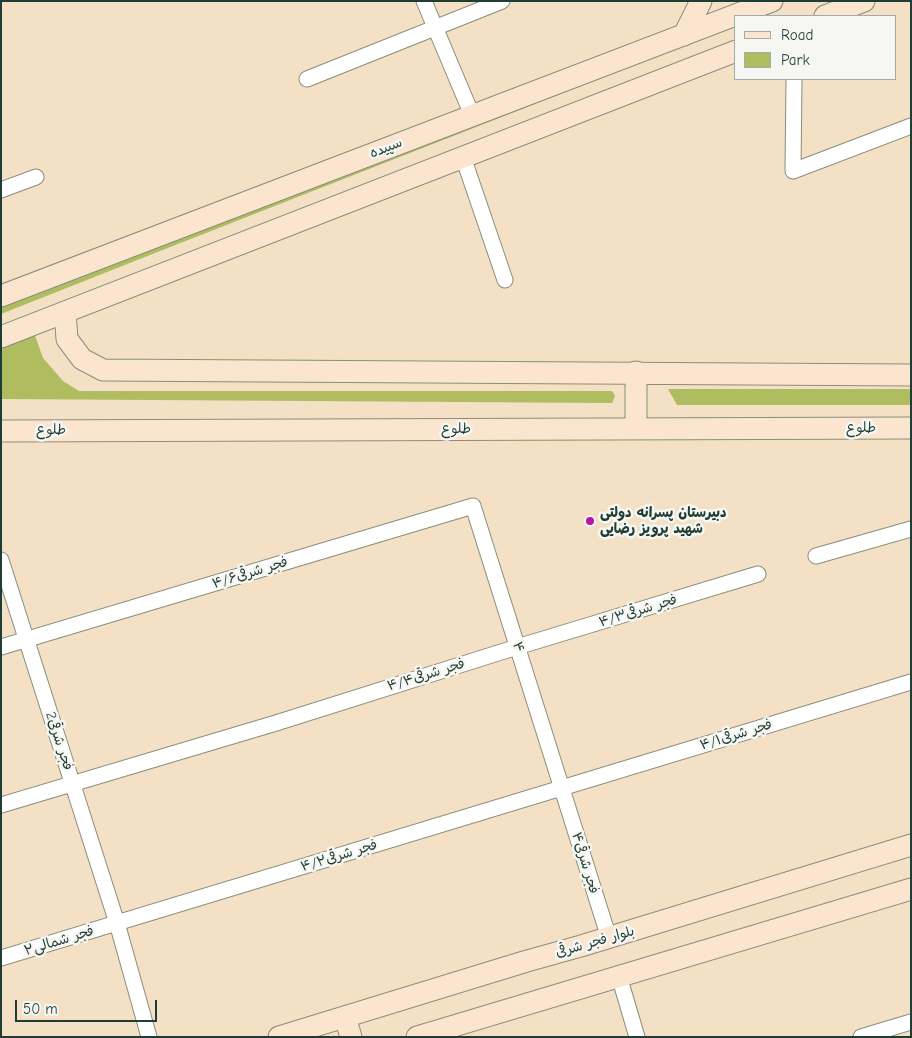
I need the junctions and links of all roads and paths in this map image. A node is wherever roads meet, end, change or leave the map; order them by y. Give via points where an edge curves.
1 (424, 1) edge
2 (502, 1) edge
3 (701, 1) edge
4 (772, 1) edge
5 (864, 1) edge
6 (736, 15) edge
7 (828, 15) edge
8 (734, 16) edge
9 (436, 28) junction
10 (684, 35) junction
11 (734, 52) edge
12 (307, 79) dead end
13 (794, 80) edge
14 (472, 115) junction
15 (911, 126) edge
16 (463, 157) junction
17 (36, 177) dead end
18 (1, 190) edge
19 (505, 280) dead end
20 (1, 296) edge
21 (65, 312) junction
22 (1, 337) edge
23 (636, 372) junction
24 (911, 375) edge
25 (911, 428) edge
26 (636, 429) junction
27 (1, 430) edge
28 (474, 506) joint
29 (911, 529) edge
30 (816, 556) dead end
31 (1, 560) edge
32 (758, 574) dead end
33 (27, 640) junction
34 (1, 647) edge
35 (518, 647) junction
36 (911, 682) edge
37 (72, 784) junction
38 (562, 788) junction
39 (1, 806) edge
40 (911, 845) edge
41 (911, 889) edge
42 (117, 923) junction
43 (609, 938) junction
44 (1, 958) edge
45 (619, 976) junction
46 (911, 1022) edge
47 (348, 1027) edge
48 (149, 1037) edge
49 (279, 1037) edge
50 (417, 1037) edge
51 (637, 1037) edge
52 (863, 1037) edge

1 - 9 street
2 - 9 street
3 - 10 main road
4 - 6 main road, سپیده
5 - 7 main road
8 - 10 main road, سپیده
9 - 12 street
9 - 14 street
10 - 14 main road, سپیده
11 - 16 main road
13 - 15 street via 793,171
14 - 20 main road, سپیده
16 - 19 street
16 - 21 main road
17 - 18 street
21 - 22 main road
21 - 23 main road via 67,339 82,359 103,370
23 - 24 main road
23 - 26 main road
25 - 26 main road, طلوع
26 - 27 main road, طلوع
28 - 33 street, فجر شرقی۴/۶
28 - 35 street, ۴
29 - 30 street
31 - 33 street, 2فجر شرقی
32 - 35 street, فجر شرقی۴/۳
33 - 34 street, فجر شرقی۴/۶
33 - 37 street, 2فجر شرقی
35 - 37 street, فجر شرقی۴/۴
35 - 38 street, ۴
36 - 38 street, فجر شرقی۴/۱
37 - 39 street, فجر شرقی۴/۴
37 - 42 street, 2فجر شرقی
38 - 42 street, فجر شرقی۴/۲
38 - 43 street, فجر شرقی۴
40 - 43 main road, بلوار فجر شرقی
41 - 45 main road
42 - 44 street, فجر شمالی۲
42 - 48 street, 2فجر شرقی
43 - 47 main road, بلوار فجر شرقی via 527,961
45 - 50 main road
45 - 51 street
46 - 52 street
47 - 49 main road, بلوار فجر شرقی

